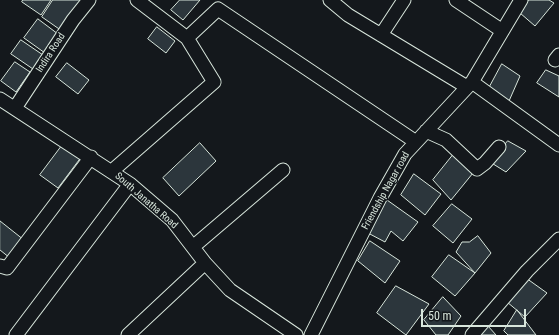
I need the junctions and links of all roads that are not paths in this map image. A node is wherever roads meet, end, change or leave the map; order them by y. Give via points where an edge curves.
1 (89, 0) edge
2 (137, 0) edge
3 (404, 0) edge
4 (456, 0) edge
5 (521, 0) edge
6 (333, 1) edge
7 (502, 30) junction
8 (380, 35) junction
9 (187, 38) junction
10 (470, 85) junction
11 (0, 98) edge
12 (15, 108) junction
13 (426, 131) junction
14 (416, 142) junction
15 (559, 146) edge
16 (499, 147) dead end
17 (91, 157) junction
18 (284, 170) dead end
19 (112, 171) junction
20 (130, 184) junction
21 (559, 239) edge
22 (194, 246) junction
23 (205, 263) junction
24 (0, 266) edge
25 (16, 335) edge
26 (128, 335) edge
27 (296, 335) edge
28 (311, 335) edge
29 (472, 335) edge

1 - 12 street, Indira Road via 72,20
2 - 9 street
3 - 8 street
4 - 7 street
5 - 7 street, Friendship Nagar road
6 - 8 street via 348,15
7 - 10 street, Friendship Nagar road
8 - 10 street
9 - 14 street via 218,9
9 - 19 street via 214,82
10 - 13 street, Friendship Nagar road
10 - 15 street
11 - 12 street, South Janatha Road
12 - 17 street, South Janatha Road
13 - 14 street, Friendship Nagar road
13 - 16 street via 446,140 478,169
14 - 28 street, Friendship Nagar road via 404,154 380,198
17 - 19 street, South Janatha Road
17 - 24 street via 7,268
18 - 22 street
19 - 20 street, South Janatha Road
20 - 22 street, South Janatha Road via 172,220
20 - 25 street
21 - 29 street
22 - 23 street, South Janatha Road
23 - 26 street
23 - 27 street, South Janatha Road via 230,290

